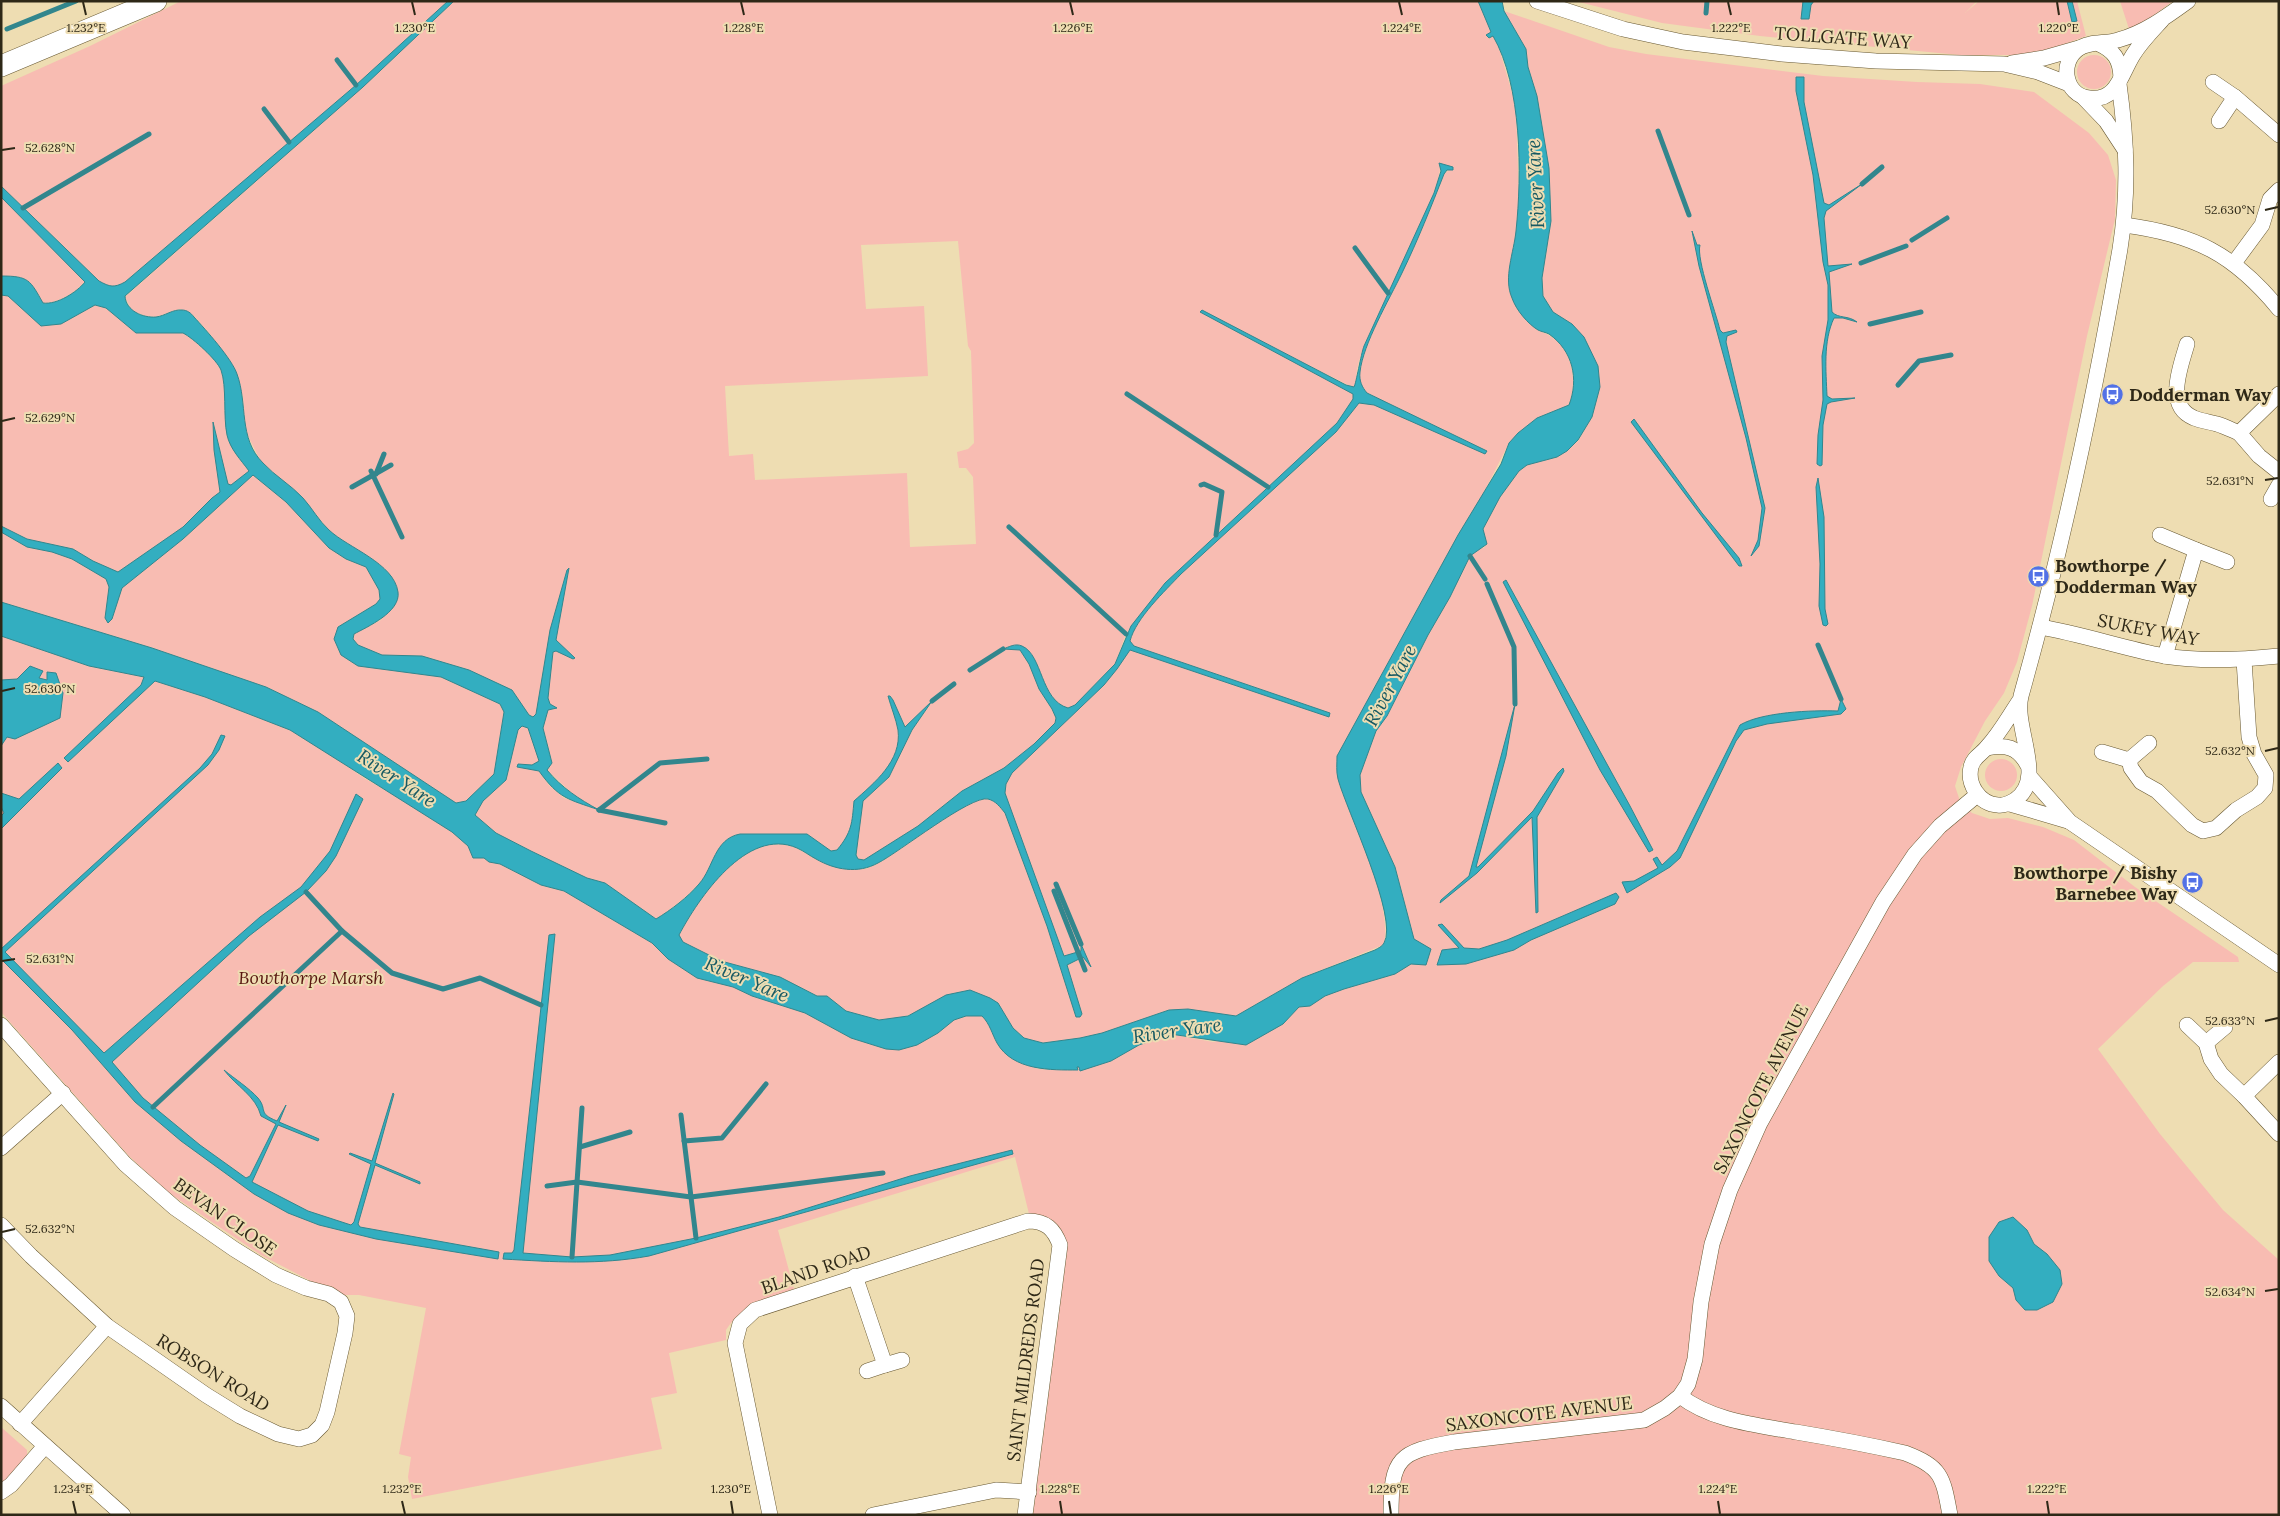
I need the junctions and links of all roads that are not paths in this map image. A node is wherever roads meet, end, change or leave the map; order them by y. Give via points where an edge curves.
1 (128, 1) edge
2 (156, 1) edge
3 (1537, 1) edge
4 (2188, 1) edge
5 (2162, 20) junction
6 (62, 39) junction
7 (2099, 44) junction
8 (2079, 48) junction
9 (2004, 64) junction
10 (1, 66) edge
11 (2120, 80) junction
12 (2213, 82) dead end
13 (2069, 84) junction
14 (2083, 97) junction
15 (2235, 97) junction
16 (2219, 121) dead end
17 (2279, 136) edge
18 (2125, 151) junction
19 (2279, 190) edge
20 (2124, 225) junction
21 (2234, 263) junction
22 (2279, 309) edge
23 (2187, 344) dead end
24 (2279, 394) edge
25 (2239, 433) junction
26 (2279, 472) edge
27 (2279, 484) edge
28 (2270, 500) dead end
29 (2160, 535) dead end
30 (2196, 550) junction
31 (2227, 562) dead end
32 (2040, 627) junction
33 (2165, 656) junction
34 (2279, 656) edge
35 (2244, 660) junction
36 (2020, 700) junction
37 (2148, 744) dead end
38 (1987, 748) junction
39 (2102, 752) dead end
40 (2129, 760) junction
41 (2029, 771) junction
42 (1977, 795) junction
43 (2010, 804) junction
44 (2070, 822) junction
45 (2277, 960) edge
46 (1, 1025) edge
47 (2187, 1025) dead end
48 (2225, 1026) dead end
49 (2206, 1043) junction
50 (2279, 1062) edge
51 (63, 1093) junction
52 (2244, 1096) junction
53 (2279, 1134) edge
54 (1, 1148) edge
55 (1037, 1221) joint
56 (1, 1225) edge
57 (856, 1276) junction
58 (341, 1302) joint
59 (107, 1326) junction
60 (902, 1360) dead end
61 (885, 1365) junction
62 (867, 1371) dead end
63 (1680, 1396) junction
64 (1, 1406) edge
65 (20, 1424) junction
66 (45, 1446) junction
67 (1, 1492) edge
68 (1028, 1492) junction
69 (123, 1515) edge
70 (770, 1515) edge
71 (873, 1515) edge
72 (1026, 1515) edge
73 (1391, 1515) edge
74 (1950, 1515) edge

1 - 6 main road via 93,18
2 - 6 main road
3 - 9 street, TOLLGATE WAY via 1622,29 1683,42 1876,61
4 - 5 street
5 - 7 street via 2134,34
5 - 11 street via 2134,54
6 - 10 main road
7 - 8 street
7 - 11 street via 2116,55 2121,66
8 - 9 street, TOLLGATE WAY
8 - 13 street via 2067,64
9 - 13 street, TOLLGATE WAY
11 - 14 street via 2106,97
11 - 18 street
12 - 15 street
13 - 14 street
14 - 18 street via 2106,121
15 - 16 street
15 - 17 street
18 - 20 street via 2127,199
19 - 21 street via 2270,199 2262,225
20 - 21 street via 2172,233 2197,242
20 - 32 street via 2057,561
21 - 22 street
23 - 25 street via 2176,396 2182,409 2193,418
24 - 25 street
25 - 26 street via 2259,456
27 - 28 street
29 - 30 street
30 - 31 street
30 - 33 street
32 - 33 street, SUKEY WAY
32 - 36 street
33 - 35 street, SUKEY WAY
34 - 35 street, SUKEY WAY
35 - 40 street via 2249,737 2266,775 2265,788 2257,797 2216,828 2203,830 2192,825 2157,791 2141,782
36 - 38 street
36 - 41 street
37 - 40 street
38 - 41 street via 2009,747 2022,755
38 - 42 street via 1976,756 1971,767 1970,782
39 - 40 street
41 - 43 street via 2022,795
41 - 44 street
42 - 43 street via 1986,802
42 - 63 street, SAXONCOTE AVENUE via 1940,826 1915,854 1883,902 1760,1123 1730,1190 1712,1244 1700,1302 1695,1360 1688,1384
43 - 44 street
44 - 45 street
46 - 51 street, BEVAN CLOSE
47 - 49 street
48 - 49 street
49 - 52 street via 2211,1059
50 - 52 street
51 - 54 street
51 - 58 street, BEVAN CLOSE via 125,1164 175,1208 276,1275 329,1294
52 - 53 street
55 - 57 street, BLAND ROAD via 1028,1221
55 - 68 street, SAINT MILDREDS ROAD via 1047,1224 1060,1245
56 - 59 street, ROBSON ROAD
57 - 61 street
57 - 70 street, BLAND ROAD via 755,1310 740,1324 735,1343
58 - 59 street, ROBSON ROAD via 347,1316 327,1412 322,1425 312,1435 299,1439 278,1434 240,1416
59 - 65 street
60 - 61 street
61 - 62 street
63 - 73 street, SAXONCOTE AVENUE via 1644,1420 1454,1442 1408,1454 1396,1468 1391,1484
63 - 74 street via 1693,1406 1718,1416 1897,1451 1925,1460 1936,1469 1943,1482
64 - 65 street
65 - 66 street
66 - 67 street
66 - 69 street
68 - 71 street via 996,1490
68 - 72 street, SAINT MILDREDS ROAD

